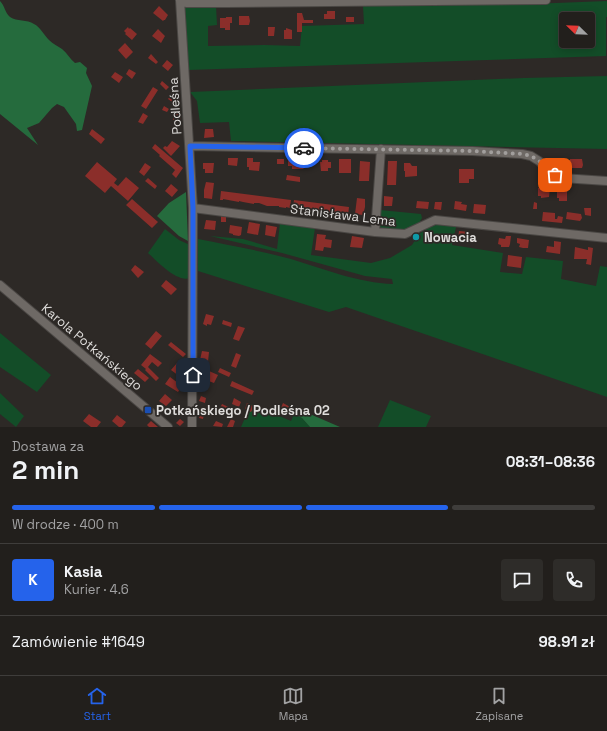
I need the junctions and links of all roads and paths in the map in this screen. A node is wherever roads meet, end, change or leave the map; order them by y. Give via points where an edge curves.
1 (180, 0) edge
2 (546, 0) edge
3 (354, 1) edge
4 (190, 146) junction
5 (381, 149) junction
6 (607, 181) edge
7 (193, 208) junction
8 (375, 232) junction
9 (607, 238) edge
10 (0, 285) edge
11 (168, 427) edge
12 (192, 427) edge

1 - 3 street via 186,3
1 - 4 street, Podleśna
2 - 3 street
4 - 5 street
4 - 7 street, Podleśna
5 - 6 street via 522,154 531,156 562,178
5 - 8 street
7 - 8 street, Stanisława Lema
7 - 12 street, Podleśna
8 - 9 street, Stanisława Lema via 405,234 435,220
10 - 11 street, Karola Potkańskiego

